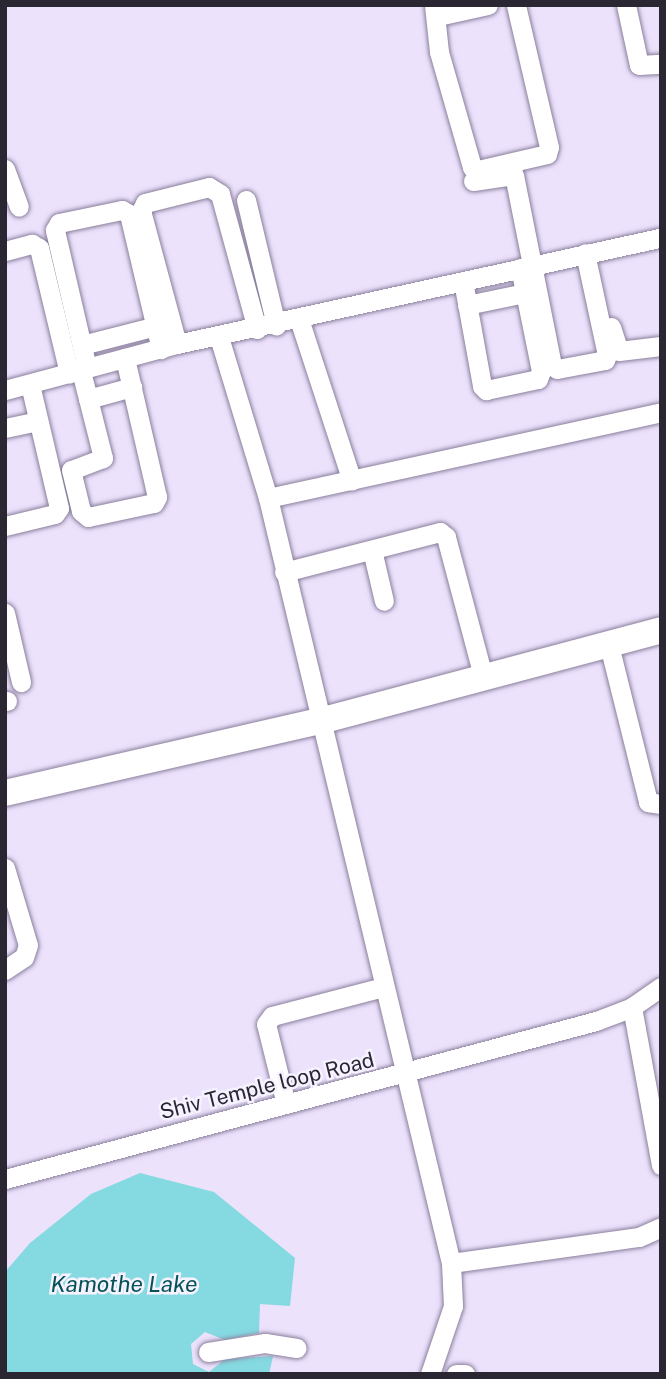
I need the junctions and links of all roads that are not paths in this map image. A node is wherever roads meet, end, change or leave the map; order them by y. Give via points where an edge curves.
1 (488, 5) edge
2 (516, 5) edge
3 (625, 5) edge
4 (436, 11) edge
5 (661, 64) edge
6 (550, 162) dead end
7 (5, 169) edge
8 (474, 181) dead end
9 (246, 200) dead end
10 (19, 207) dead end
11 (661, 238) edge
12 (5, 251) edge
13 (590, 251) junction
14 (532, 265) junction
15 (463, 281) junction
16 (525, 293) junction
17 (467, 305) junction
18 (299, 319) junction
19 (156, 326) junction
20 (266, 327) junction
21 (219, 337) junction
22 (82, 345) junction
23 (169, 346) junction
24 (661, 346) edge
25 (125, 358) junction
26 (79, 371) junction
27 (30, 383) junction
28 (132, 387) junction
29 (5, 390) edge
30 (88, 399) junction
31 (661, 412) edge
32 (38, 421) junction
33 (5, 428) edge
34 (352, 481) junction
35 (268, 498) junction
36 (5, 526) edge
37 (372, 550) junction
38 (284, 572) junction
39 (384, 601) dead end
40 (5, 613) edge
41 (661, 630) edge
42 (609, 645) junction
43 (483, 676) junction
44 (21, 682) dead end
45 (320, 721) junction
46 (5, 793) edge
47 (661, 804) edge
48 (5, 868) edge
49 (5, 970) edge
50 (383, 987) junction
51 (661, 987) edge
52 (632, 1007) junction
53 (404, 1075) junction
54 (286, 1104) junction
55 (661, 1166) edge
56 (5, 1178) edge
57 (661, 1227) edge
58 (451, 1263) junction
59 (296, 1348) dead end
60 (208, 1352) dead end
61 (429, 1374) edge
62 (456, 1374) edge
63 (465, 1374) edge

1 - 4 street
2 - 4 street via 549,147 547,154 478,170 472,167 439,52
3 - 5 street via 639,65
6 - 14 street via 522,173
7 - 10 street
8 - 14 street via 514,174
9 - 20 street
11 - 13 street
12 - 26 street via 32,244 39,248
13 - 14 street
13 - 14 street via 605,360 557,369 552,365
13 - 24 street via 615,348 628,353
14 - 15 street
14 - 16 street
15 - 17 street
15 - 18 street
16 - 17 street
16 - 17 street via 541,371 538,379 486,390
18 - 20 street
18 - 34 street
19 - 22 street
19 - 22 street via 129,214 122,210 59,223 55,230
19 - 23 street
20 - 21 street
20 - 23 street via 220,194 209,187 145,203 141,211
21 - 23 street
21 - 35 street
22 - 26 street
23 - 25 street
25 - 26 street
25 - 28 street
26 - 27 street
26 - 30 street
27 - 29 street
27 - 32 street
28 - 30 street
28 - 30 street via 157,496 154,503 88,517 80,511 71,470 103,458
31 - 34 street
32 - 33 street
32 - 36 street via 59,508 55,514
34 - 35 street
35 - 38 street
37 - 38 street
37 - 39 street
37 - 43 street via 440,532 446,537
38 - 45 street
40 - 44 street
41 - 42 street
42 - 43 street
42 - 47 street via 648,802
43 - 45 street
45 - 46 street
45 - 50 street
48 - 49 street via 28,945 24,957
50 - 53 street
50 - 54 street via 272,1016 266,1024
51 - 52 street
52 - 53 street
52 - 55 street
53 - 54 street, Shiv Temple loop Road
53 - 58 street, Shiv Temple loop Road
54 - 56 street, Shiv Temple loop Road
57 - 58 street via 639,1237
58 - 61 street, Shiv Temple loop Road via 453,1306
59 - 60 street via 265,1343
62 - 63 street

